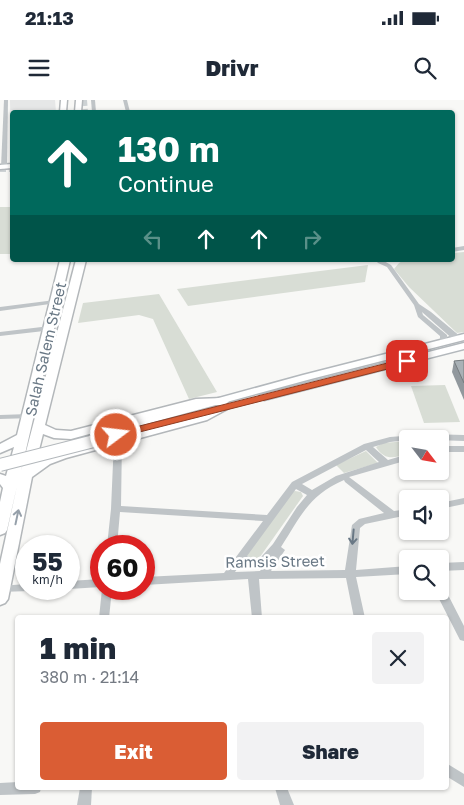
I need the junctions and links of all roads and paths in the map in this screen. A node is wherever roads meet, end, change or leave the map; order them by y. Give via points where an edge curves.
1 (6, 100) edge
2 (2, 166) edge
3 (65, 262) edge
4 (80, 262) edge
5 (391, 262) edge
6 (417, 305) junction
7 (54, 306) junction
8 (0, 311) edge
9 (50, 328) junction
10 (0, 334) edge
11 (462, 341) edge
12 (441, 343) junction
13 (230, 402) junction
14 (29, 416) junction
15 (0, 417) edge
16 (38, 427) junction
17 (76, 434) junction
18 (23, 437) junction
19 (464, 438) edge
20 (118, 440) junction
21 (399, 440) edge
22 (449, 443) edge
23 (464, 444) edge
24 (449, 445) edge
25 (367, 446) junction
26 (0, 449) edge
27 (449, 449) edge
28 (81, 450) junction
29 (464, 450) edge
30 (0, 460) edge
31 (399, 461) edge
32 (399, 462) edge
33 (387, 464) junction
34 (0, 465) edge
35 (331, 465) junction
36 (26, 475) junction
37 (0, 478) edge
38 (347, 478) junction
39 (295, 484) junction
40 (10, 488) junction
41 (313, 494) junction
42 (464, 502) edge
43 (449, 504) edge
44 (116, 509) junction
45 (399, 513) edge
46 (392, 514) junction
47 (268, 518) junction
48 (0, 530) edge
49 (113, 535) edge
50 (240, 558) junction
51 (464, 566) edge
52 (449, 567) edge
53 (399, 571) edge
54 (350, 574) junction
55 (259, 575) junction
56 (227, 576) junction
57 (155, 580) edge
58 (15, 591) edge
59 (1, 594) edge
60 (106, 600) edge
61 (445, 600) edge
62 (104, 615) edge
63 (257, 615) edge
64 (359, 615) edge
65 (464, 638) edge
66 (449, 771) edge
67 (464, 781) edge
68 (0, 788) edge
69 (15, 788) edge
70 (86, 790) edge
71 (282, 790) edge
72 (84, 805) edge
73 (288, 805) edge

1 - 2 street
3 - 7 highway, Salah Salem Street
4 - 16 highway, Salah Salem Street
5 - 6 street
6 - 11 street
6 - 12 street via 420,316 444,337
7 - 8 street
7 - 9 highway, Salah Salem Street
9 - 10 street
9 - 14 highway, Salah Salem Street
11 - 12 main road
11 - 13 main road
12 - 13 main road
13 - 17 highway via 196,402
13 - 20 highway via 202,417
13 - 30 main road
13 - 34 main road, bridge
14 - 15 street
14 - 18 highway, Salah Salem Street
16 - 17 highway via 54,434
16 - 36 highway, Salah Salem Street
17 - 28 highway via 74,443
18 - 26 highway
18 - 40 highway, Salah Salem Street
19 - 22 street
20 - 28 highway
20 - 44 street
21 - 25 street
23 - 24 street
25 - 33 street
25 - 35 street
27 - 29 street
28 - 36 highway via 46,461
31 - 33 street
32 - 38 street
33 - 38 street
35 - 38 street
35 - 39 street
59 -> 36 highway, Salah Salem Street
37 - 40 highway
38 - 41 street
38 - 46 street
38 - 55 street via 312,502
39 - 41 street
39 - 47 street
40 - 48 highway, Salah Salem Street
41 - 50 street via 265,560 256,562
42 - 43 street
44 - 47 street
44 - 49 street
45 - 46 street
46 -> 54 street via 355,525
47 - 50 street
50 - 56 street
51 - 52 street
53 - 54 street, Ramsis Street
54 - 55 street, Ramsis Street
54 - 64 street
55 - 56 street, Ramsis Street
55 - 63 street via 253,584
56 - 57 street, Ramsis Street
58 - 59 street
60 - 62 street
61 - 65 street
66 - 67 street
68 - 69 street
70 - 72 street
71 - 73 street

